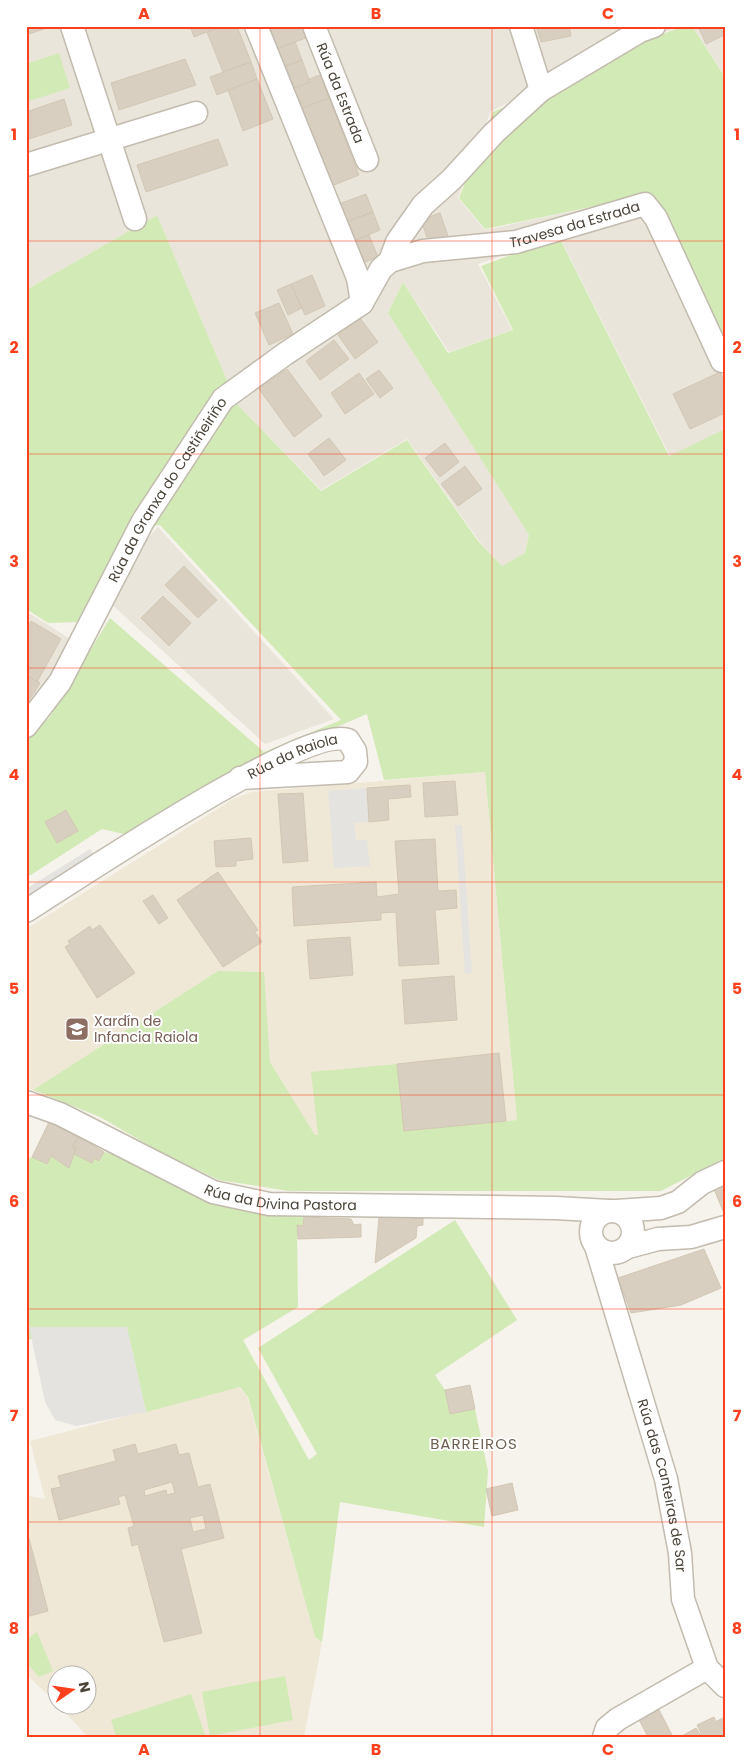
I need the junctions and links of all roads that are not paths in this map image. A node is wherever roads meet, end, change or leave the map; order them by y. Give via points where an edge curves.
1 (72, 26) edge
2 (256, 26) edge
3 (314, 26) edge
4 (521, 26) edge
5 (654, 26) edge
6 (541, 90) junction
7 (196, 113) dead end
8 (109, 140) junction
9 (367, 160) dead end
10 (26, 165) edge
11 (135, 219) dead end
12 (390, 261) junction
13 (362, 303) junction
14 (722, 361) dead end
15 (26, 726) edge
16 (240, 778) dead end
17 (26, 911) edge
18 (26, 1102) edge
19 (725, 1172) edge
20 (678, 1202) junction
21 (556, 1208) junction
22 (618, 1214) junction
23 (725, 1227) edge
24 (686, 1235) junction
25 (608, 1247) junction
26 (707, 1668) junction
27 (725, 1686) edge
28 (604, 1737) edge

1 - 8 street
2 - 13 street via 358,278
3 - 9 street, Rúa da Estrada
4 - 6 street
5 - 6 street via 640,31
6 - 12 street via 494,132 452,179 423,205 397,242
7 - 8 street
8 - 10 street
8 - 11 street
12 - 13 street via 381,269
12 - 14 street, Travesa da Estrada via 423,252 516,242 645,204 656,218
13 - 15 street, Rúa da Granxa do Castiñeiriño via 223,399 143,522 60,682
16 - 17 street, Rúa da Raiola
18 - 21 street, Rúa da Divina Pastora via 60,1114 213,1192 269,1204
19 - 20 street via 702,1183
20 - 22 street via 661,1208
20 - 24 street via 676,1225
21 - 22 street, Rúa da Divina Pastora
21 - 25 street
22 - 24 street
22 - 25 street via 634,1234
22 - 25 street via 595,1219 592,1226
23 - 24 street
24 - 25 street
25 - 26 street, Rúa das Canteiras de Sar via 605,1280 666,1479 680,1553 682,1599
26 - 27 street, Rúa das Canteiras de Sar
26 - 28 street via 618,1719 607,1728

